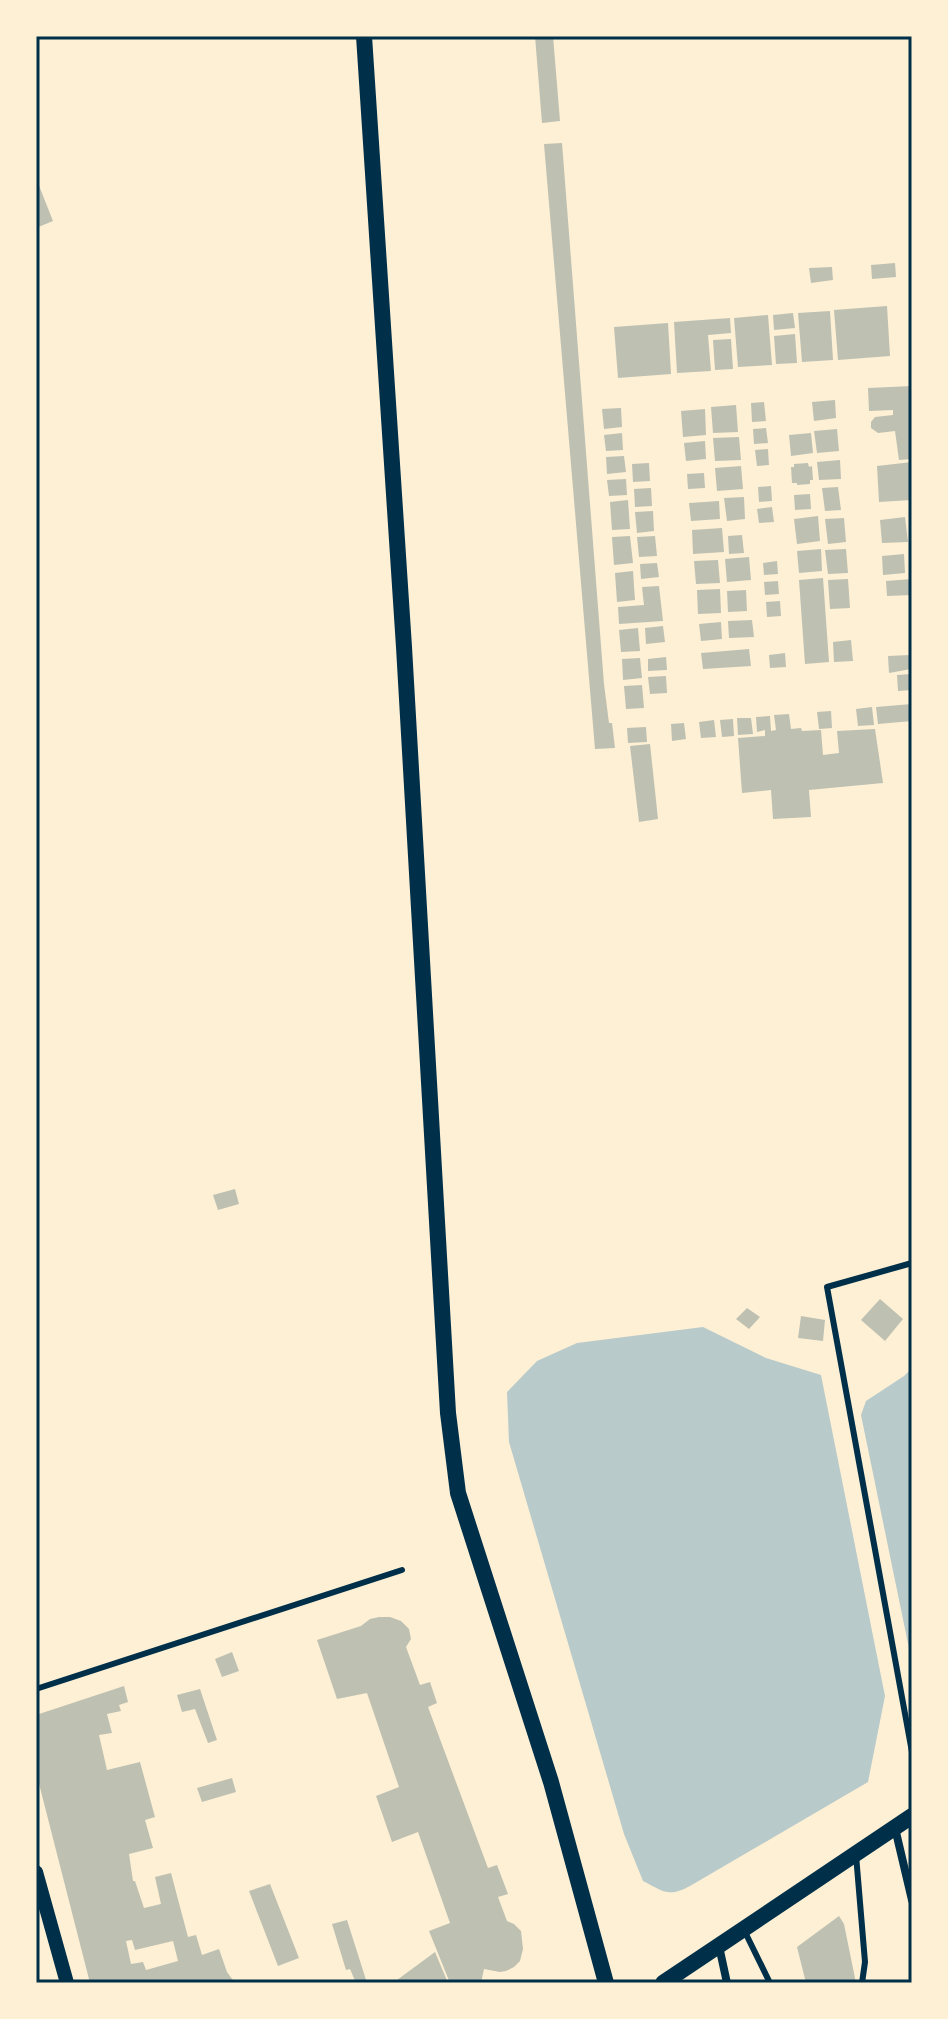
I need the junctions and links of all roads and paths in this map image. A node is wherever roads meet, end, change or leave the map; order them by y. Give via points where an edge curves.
1 (364, 36) edge
2 (912, 1263) edge
3 (402, 1570) dead end
4 (36, 1689) edge
5 (912, 1752) edge
6 (912, 1816) edge
7 (895, 1828) junction
8 (856, 1854) junction
9 (36, 1872) edge
10 (912, 1900) edge
11 (743, 1929) junction
12 (719, 1946) junction
13 (67, 1983) edge
14 (606, 1983) edge
15 (663, 1983) edge
16 (727, 1983) edge
17 (770, 1983) edge
18 (862, 1983) edge

1 - 14 main road via 448,1413 458,1493 551,1782
2 - 5 lane via 827,1287
3 - 4 lane
6 - 7 main road
7 - 8 main road
7 - 10 street
8 - 11 main road
8 - 18 lane
9 - 13 street
11 - 12 main road
11 - 17 lane
12 - 15 main road
12 - 16 street

